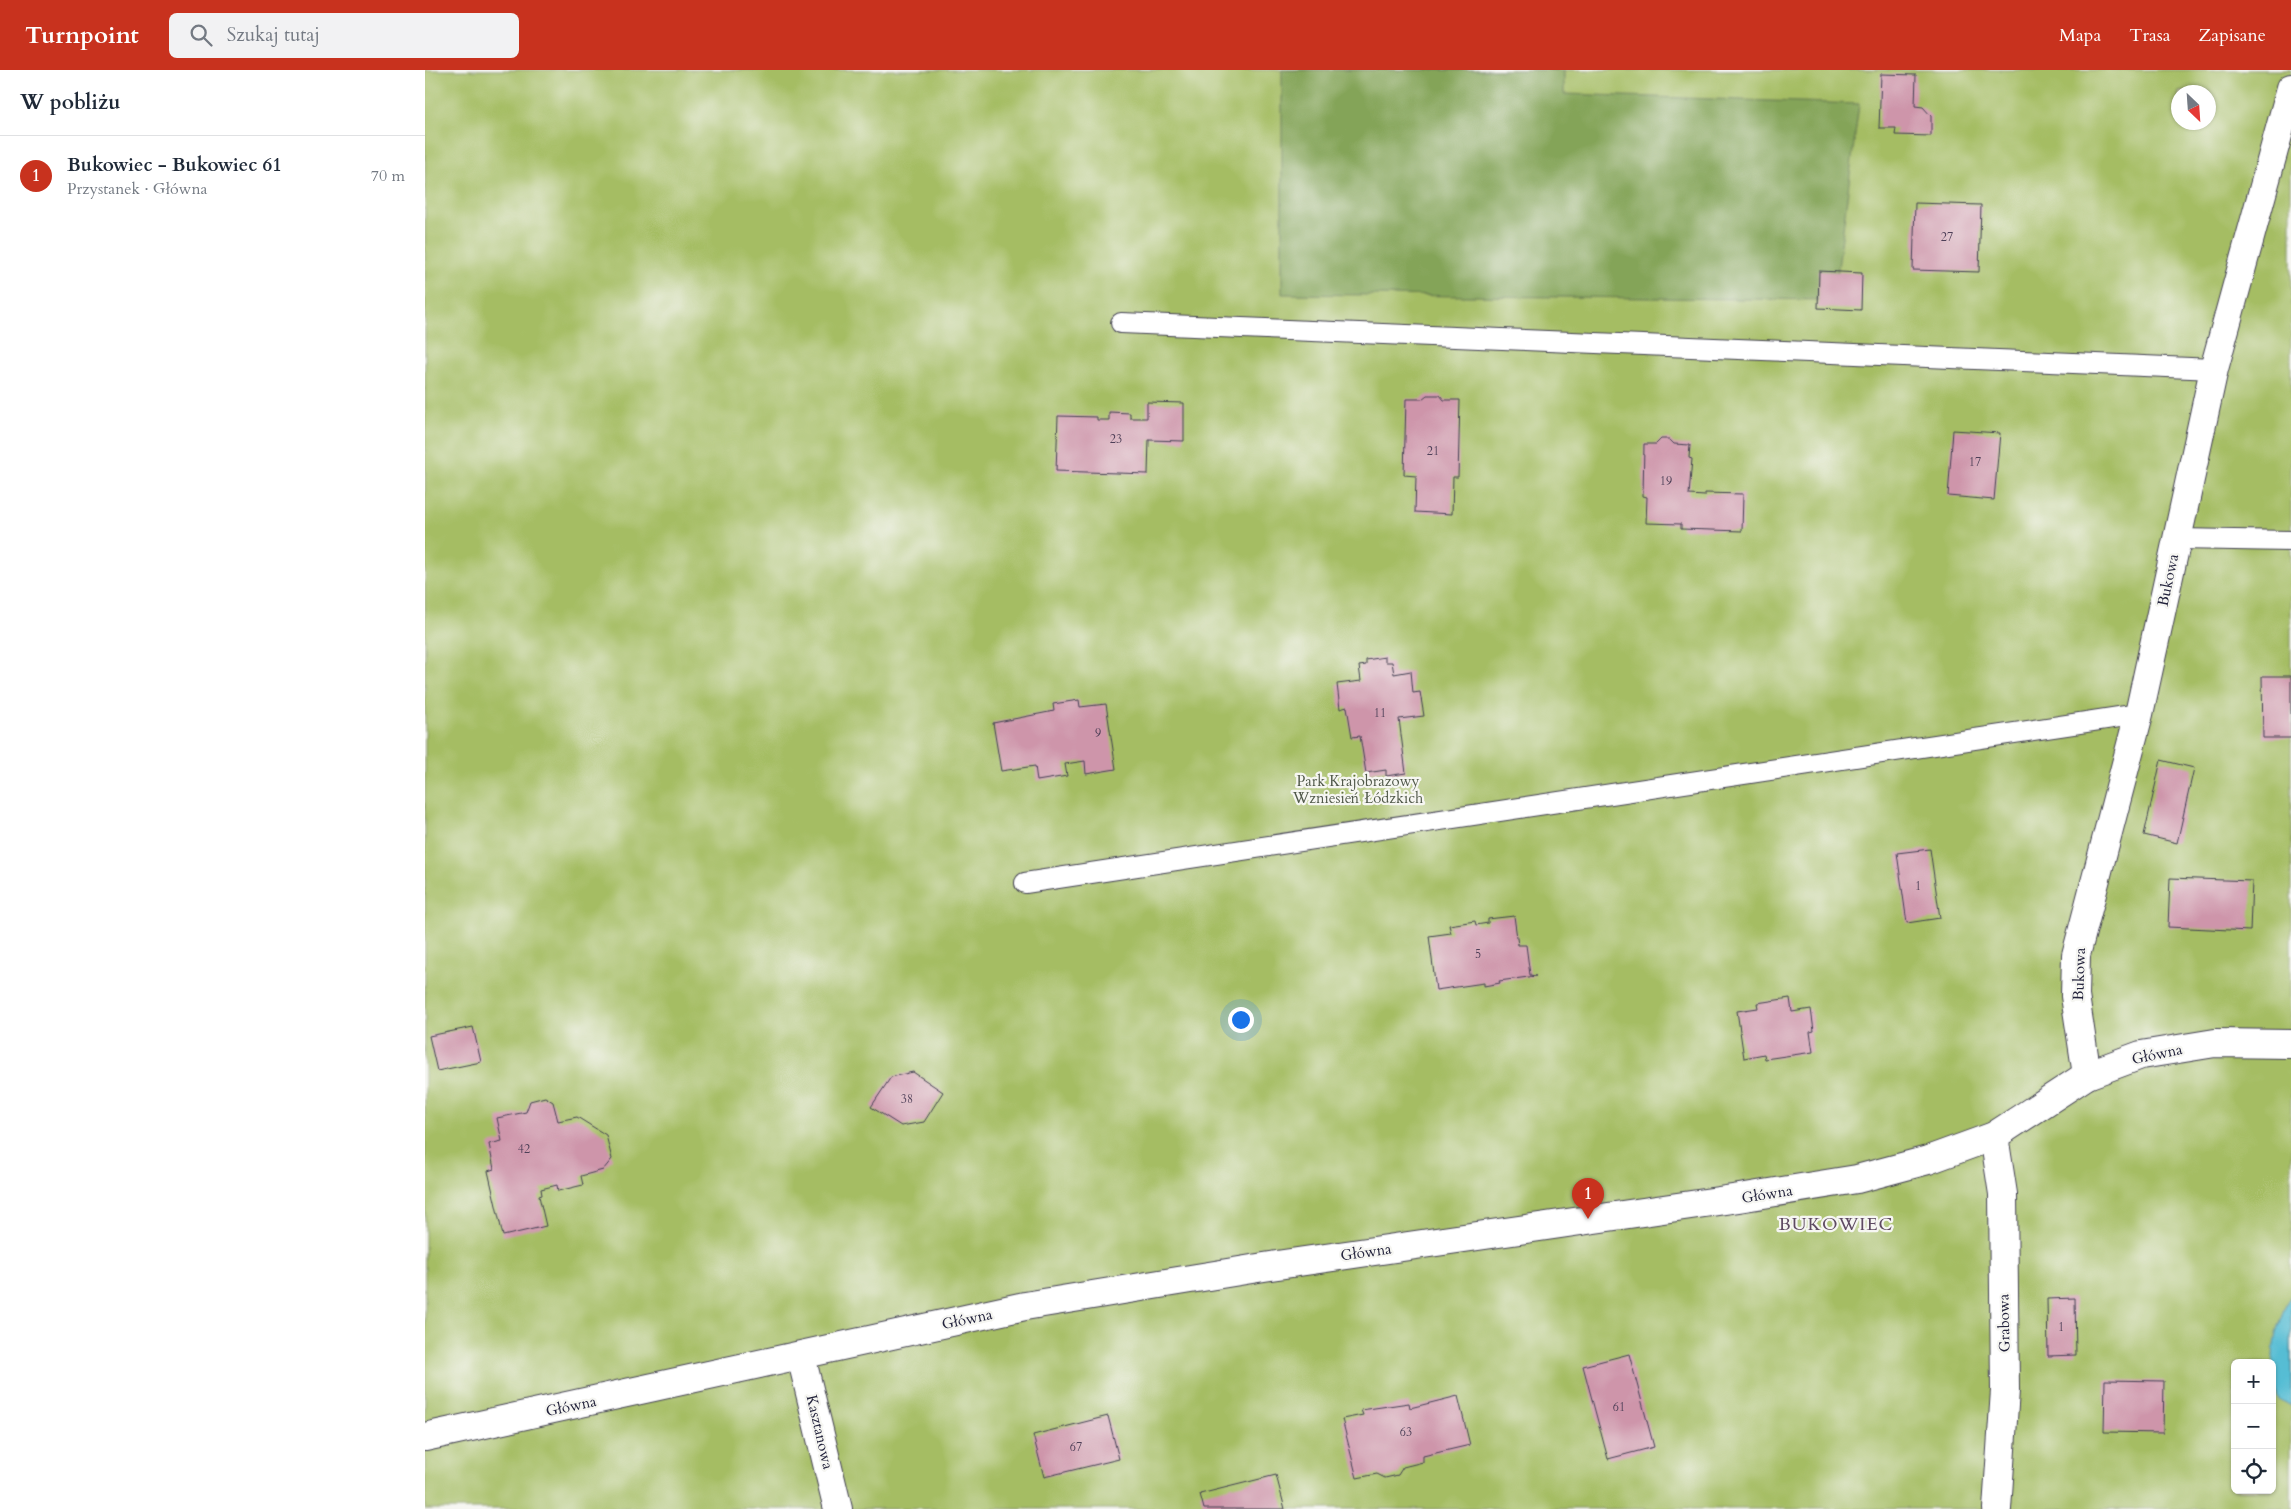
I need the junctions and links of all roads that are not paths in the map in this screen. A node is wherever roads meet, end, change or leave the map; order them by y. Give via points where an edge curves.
1 (2291, 88) edge
2 (1121, 323) dead end
3 (2214, 369) junction
4 (2177, 539) junction
5 (2291, 541) edge
6 (2139, 714) junction
7 (1025, 883) dead end
8 (2291, 1044) edge
9 (2087, 1075) junction
10 (1994, 1136) junction
11 (801, 1356) junction
12 (425, 1438) edge
13 (838, 1509) edge
14 (1997, 1509) edge

1 - 3 street, Bukowa
2 - 3 lane
3 - 4 street, Bukowa
4 - 5 lane
4 - 6 street, Bukowa
6 - 7 lane
6 - 9 street, Bukowa via 2076,955 2075,996
8 - 9 street, Główna via 2215,1043 2141,1055
9 - 10 street, Główna
10 - 11 street, Główna via 1928,1160 1857,1179 1044,1303
10 - 14 street, Grabowa via 2003,1194 2005,1390
11 - 12 street, Główna
11 - 13 street, Kasztanowa

